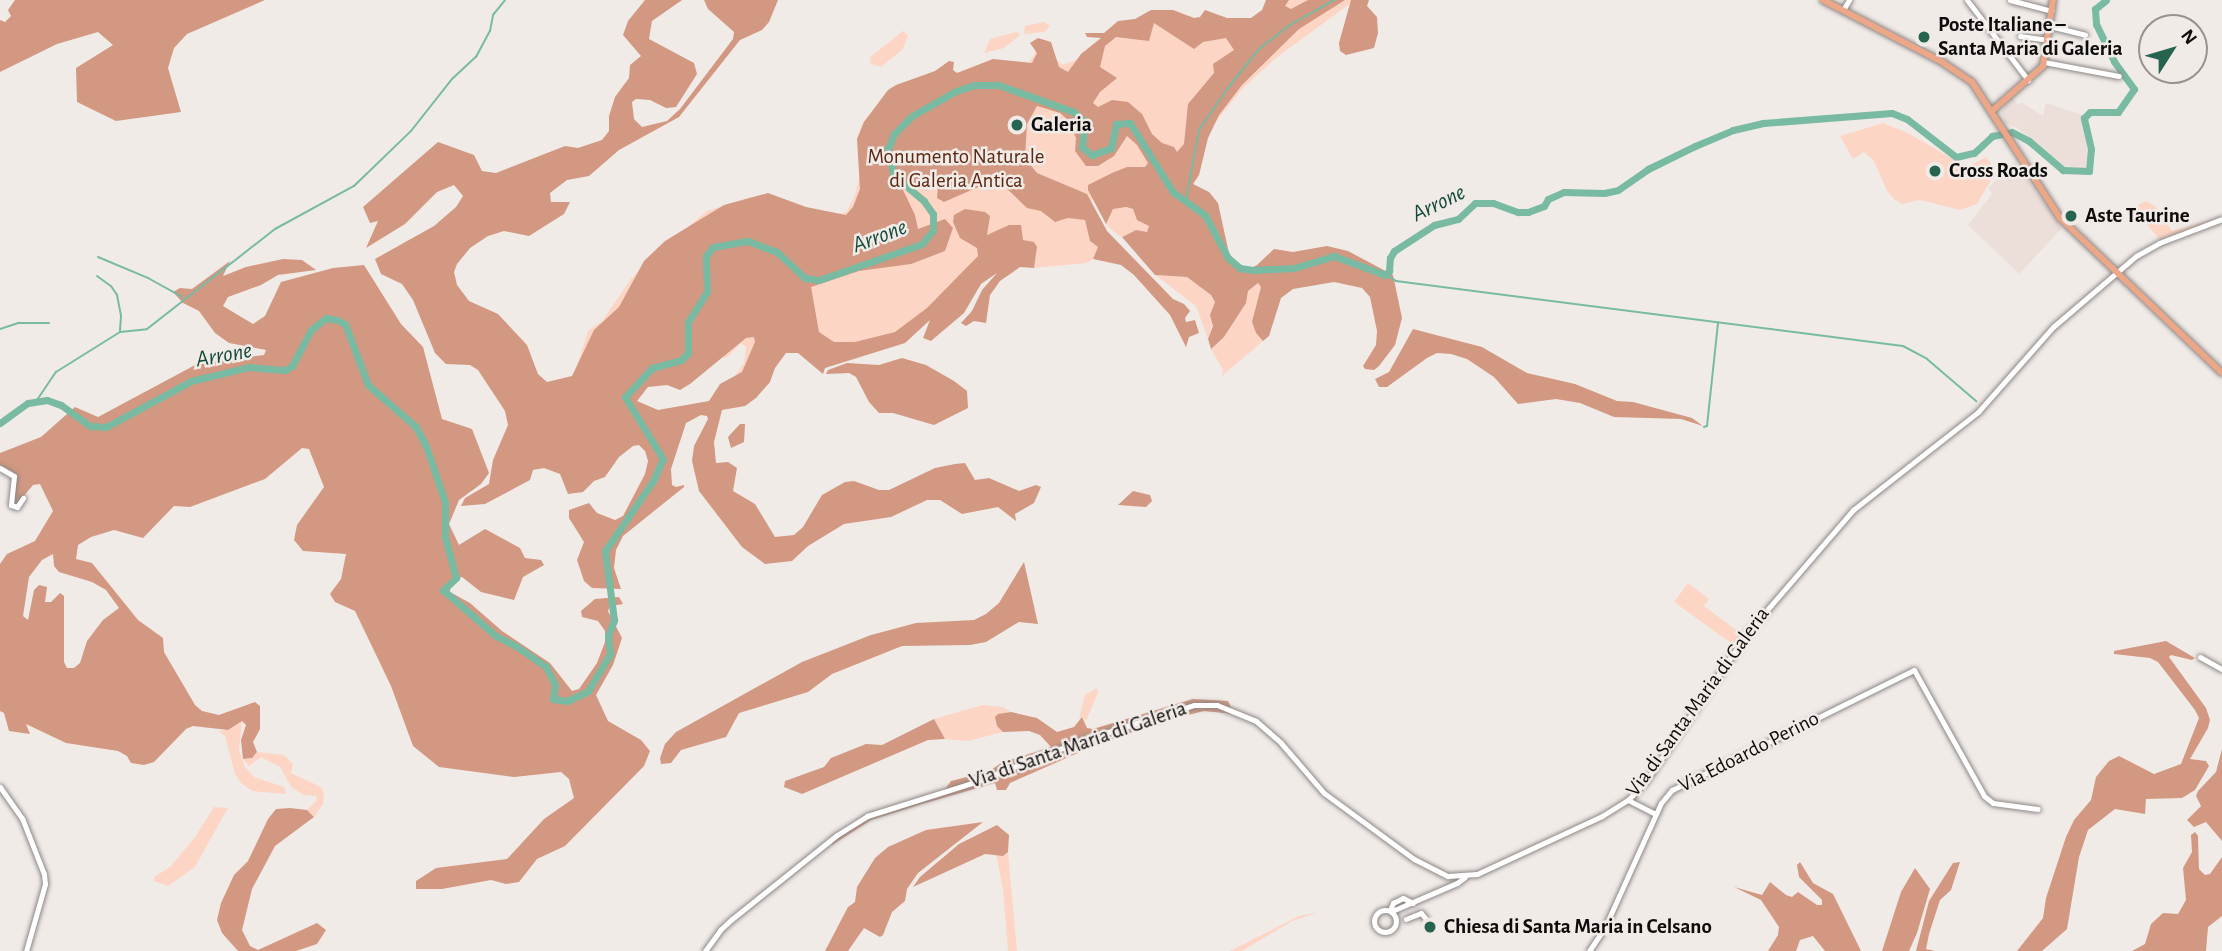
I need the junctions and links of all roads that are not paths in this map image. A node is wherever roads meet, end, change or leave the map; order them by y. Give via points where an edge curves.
1 (1823, 0) edge
2 (1849, 0) edge
3 (1967, 0) edge
4 (2010, 0) edge
5 (2053, 0) edge
6 (1843, 10) junction
7 (2052, 11) junction
8 (2050, 26) junction
9 (2085, 35) dead end
10 (2020, 36) dead end
11 (2048, 40) junction
12 (2044, 62) junction
13 (2119, 76) dead end
14 (2028, 80) junction
15 (1985, 98) junction
16 (2001, 102) junction
17 (1993, 110) junction
18 (2000, 122) junction
19 (2222, 219) edge
20 (2117, 273) junction
21 (2222, 373) edge
22 (0, 468) edge
23 (23, 498) dead end
24 (2200, 657) dead end
25 (2222, 669) edge
26 (0, 787) edge
27 (1628, 800) junction
28 (2038, 809) dead end
29 (1656, 814) junction
30 (1465, 877) junction
31 (1391, 910) junction
32 (1426, 919) dead end
33 (1402, 921) junction
34 (26, 951) edge
35 (705, 951) edge
36 (1589, 951) edge

1 - 6 main road
2 - 6 street
3 - 14 street
4 - 7 street
5 - 7 main road
6 - 15 main road via 1959,72
7 - 8 main road
8 - 9 street
8 - 11 main road
10 - 11 street
11 - 12 main road
12 - 13 street
12 - 14 main road
14 - 16 main road
15 - 16 main road
15 - 17 main road
16 - 17 main road
16 - 18 main road
17 - 18 main road
18 - 20 main road via 2053,210
19 - 20 street, Via di Santa Maria di Galeria via 2149,248
20 - 21 main road
20 - 27 street, Via di Santa Maria di Galeria via 2058,322 1974,416 1881,486 1838,526 1748,632 1660,762
22 - 23 street via 14,475 11,505 16,507
24 - 25 street
26 - 34 street via 22,818 44,874
27 - 29 street
27 - 30 street, Via di Santa Maria di Galeria via 1571,831
28 - 29 street, Via Edoardo Perino via 1993,803 1984,796 1914,670 1672,790
29 - 36 street, Via Edoardo Perino via 1605,927
30 - 31 street
30 - 35 street, Via di Santa Maria di Galeria via 1435,872 1341,807 1256,721 1217,705 1195,705 1083,740 852,824 720,930
31 - 33 street
31 - 33 street via 1375,916 1380,932
32 - 33 street via 1421,913

